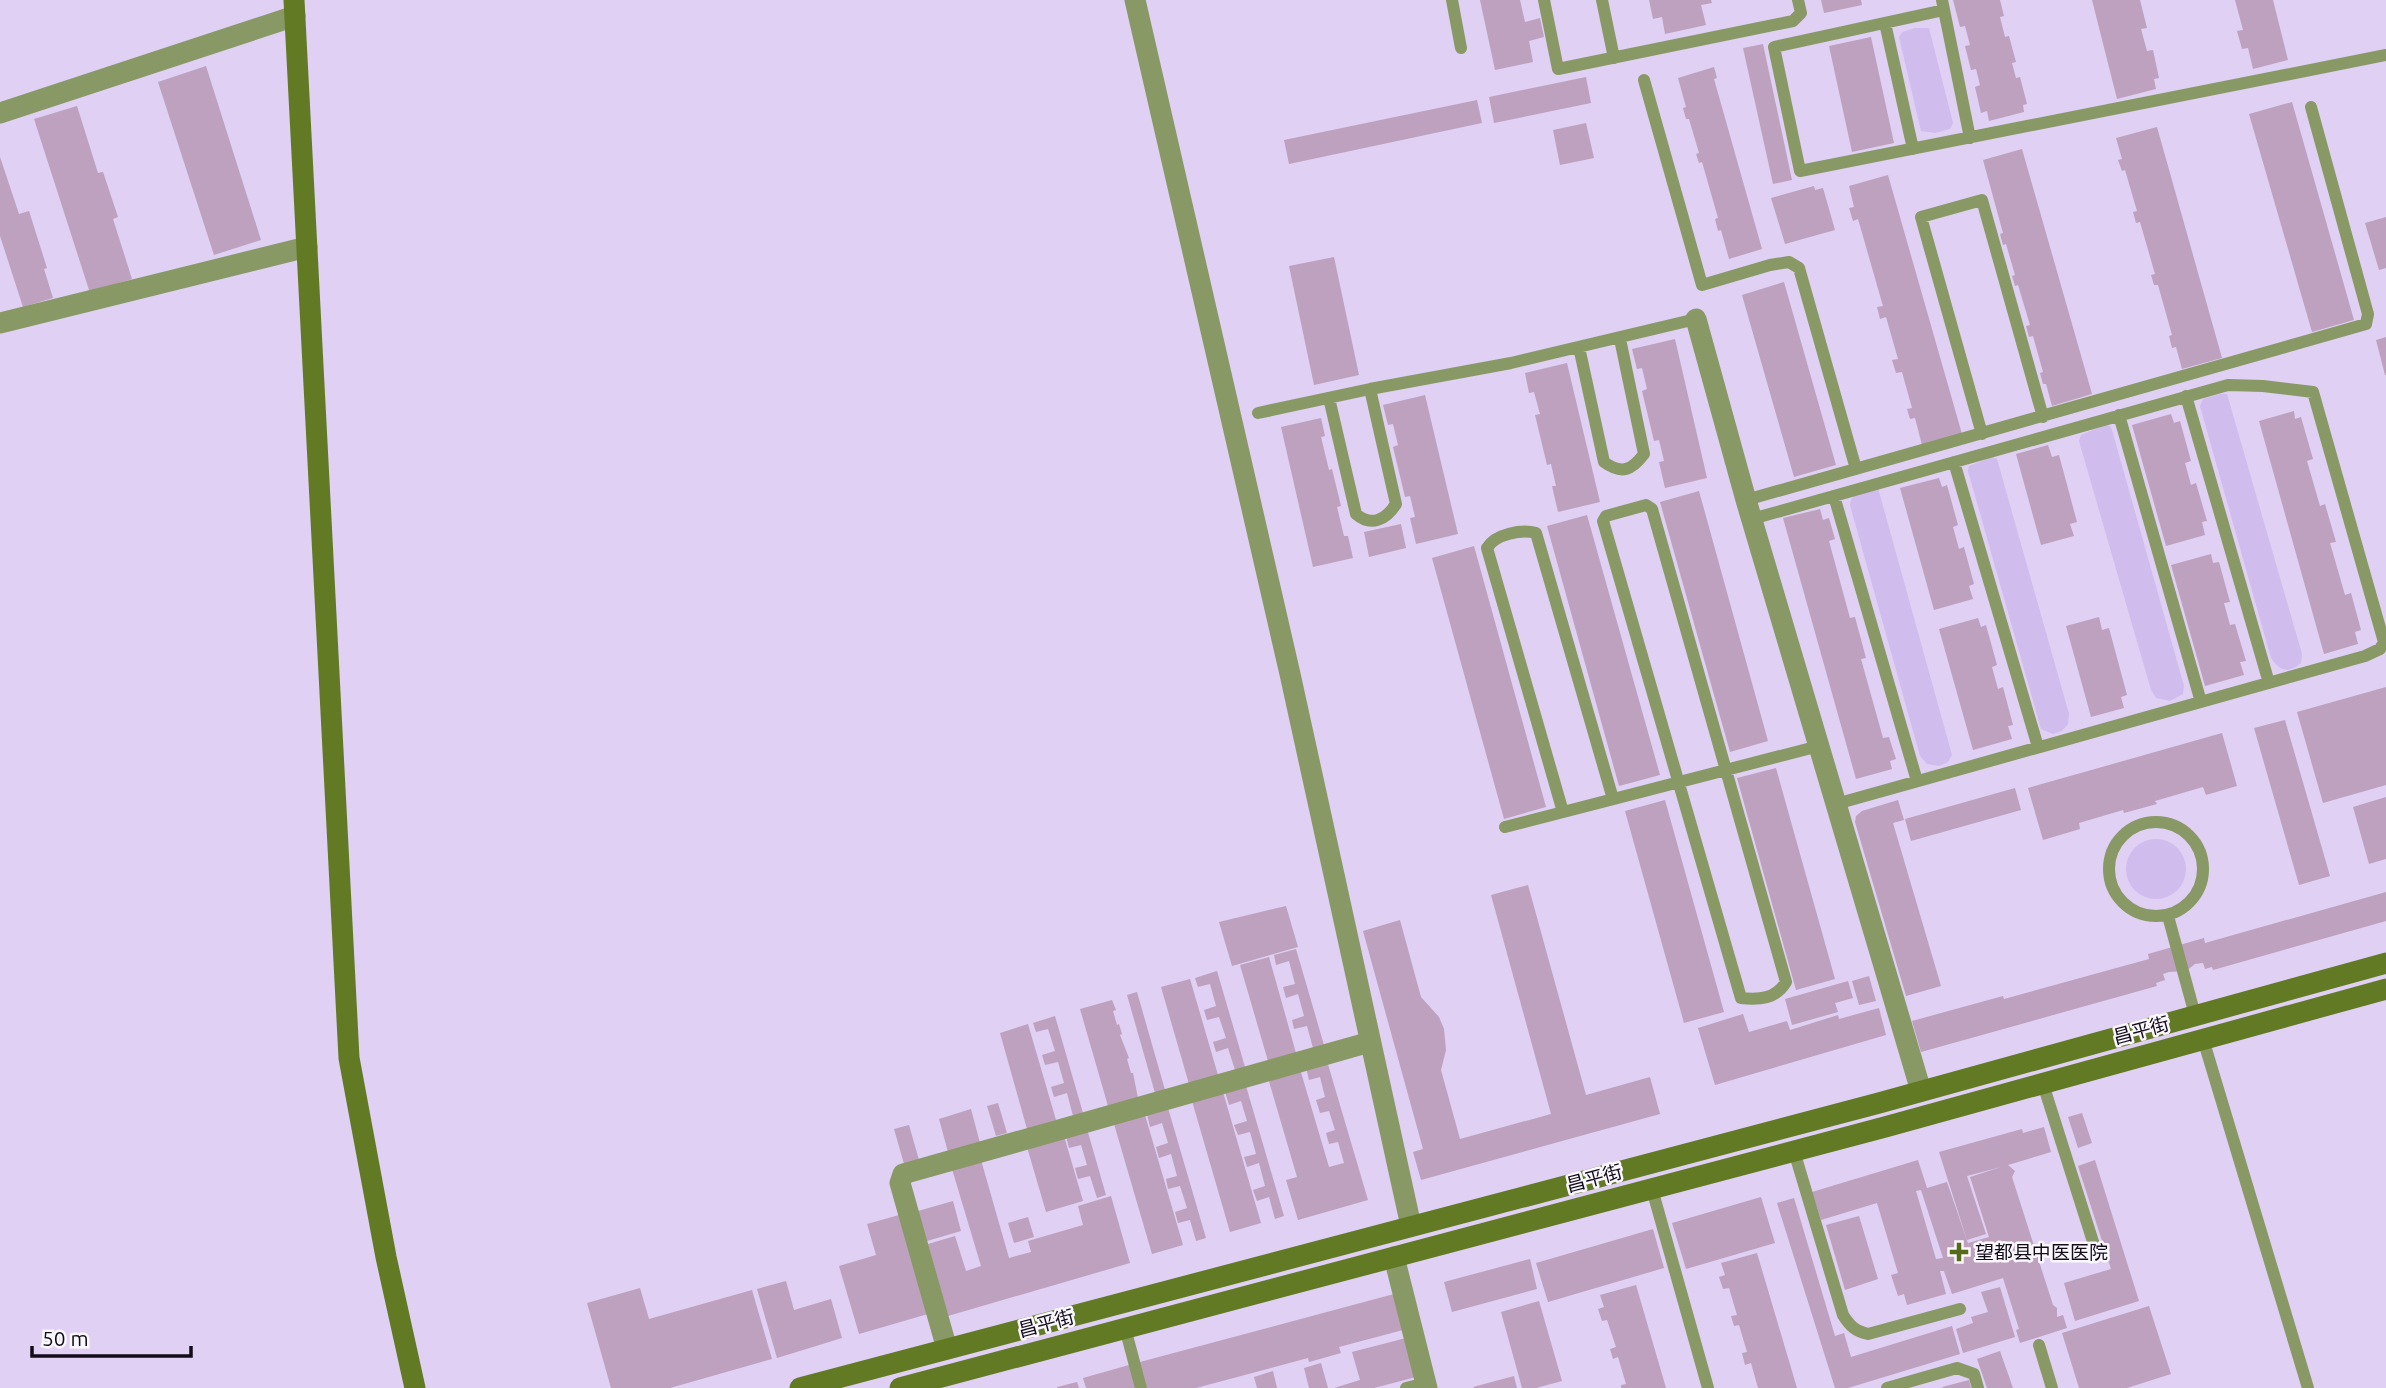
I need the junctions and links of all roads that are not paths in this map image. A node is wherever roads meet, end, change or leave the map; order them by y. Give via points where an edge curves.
1 (1135, 0) edge
2 (1452, 0) edge
3 (1544, 0) edge
4 (1602, 0) edge
5 (1798, 0) edge
6 (1943, 5) edge
7 (295, 8) edge
8 (1885, 23) junction
9 (1461, 48) dead end
10 (2386, 55) edge
11 (1614, 58) junction
12 (1644, 80) dead end
13 (2311, 107) dead end
14 (0, 113) edge
15 (1970, 138) junction
16 (1913, 149) junction
17 (307, 247) junction
18 (1696, 319) joint
19 (0, 323) edge
20 (1619, 339) junction
21 (1579, 347) junction
22 (1370, 389) junction
23 (2186, 396) junction
24 (1329, 398) junction
25 (1258, 413) dead end
26 (2119, 415) junction
27 (2043, 417) junction
28 (1982, 434) junction
29 (1954, 461) junction
30 (1857, 469) junction
31 (1833, 496) junction
32 (1749, 509) junction
33 (2269, 683) junction
34 (2201, 702) junction
35 (1819, 746) junction
36 (2038, 747) junction
37 (1726, 770) junction
38 (1917, 781) junction
39 (1678, 783) junction
40 (1613, 799) junction
41 (1836, 804) junction
42 (1563, 812) junction
43 (1505, 827) dead end
44 (2168, 915) junction
45 (2386, 962) edge
46 (2386, 989) edge
47 (2195, 1015) junction
48 (2203, 1039) junction
49 (1370, 1042) junction
50 (2043, 1084) junction
51 (1921, 1091) junction
52 (1794, 1152) junction
53 (1652, 1189) junction
54 (1411, 1226) junction
55 (2095, 1248) dead end
56 (1394, 1257) junction
57 (1960, 1309) dead end
58 (1125, 1328) junction
59 (2039, 1345) dead end
60 (947, 1349) junction
61 (1420, 1386) edge
62 (415, 1388) edge
63 (800, 1388) edge
64 (900, 1388) edge
65 (1141, 1388) edge
66 (1708, 1388) edge
67 (1887, 1388) edge
68 (1979, 1388) edge
69 (2052, 1388) edge
70 (2308, 1388) edge

1 - 49 street
2 - 9 lane
3 - 11 lane via 1558,69
4 - 11 lane
5 - 11 lane via 1801,13 1793,21
6 - 8 lane
6 - 15 lane
7 - 14 street
7 - 17 street
8 - 16 lane
8 - 16 lane via 1773,47 1800,171
10 - 15 lane
12 - 30 lane via 1702,285 1788,262 1799,268
13 - 27 lane via 2368,314 2366,324
15 - 16 lane
17 - 19 street
17 - 62 street via 349,1058
18 - 20 lane
18 - 32 street
20 - 21 lane
20 - 21 lane via 1644,454 1627,469 1614,470 1604,463
21 - 22 lane
22 - 24 lane
22 - 24 lane via 1396,504 1390,515 1370,522 1356,514
23 - 26 lane
23 - 33 lane
23 - 33 lane via 2228,385 2313,392 2384,642 2374,653
24 - 25 lane
26 - 29 lane
26 - 34 lane
27 - 28 lane
27 - 28 lane via 1982,200 1921,217
28 - 30 lane
29 - 31 lane
29 - 36 lane
30 - 32 lane
31 - 32 lane
31 - 38 lane
32 - 35 street
33 - 34 lane
34 - 36 lane
35 - 37 lane
35 - 41 street
36 - 38 lane
37 - 39 lane
37 - 39 lane via 1786,982 1775,995 1741,998
37 - 39 lane via 1652,509 1646,505 1606,516 1603,521
38 - 41 lane
39 - 40 lane
40 - 42 lane
40 - 42 lane via 1536,534 1527,531 1498,538 1487,548
41 - 51 street
42 - 43 lane
44 - 44 lane via 2133,911 2111,884 2108,873 2113,848 2141,824 2178,827 2202,856 2204,869 2197,893 2180,911
44 - 47 lane
45 - 47 street, 昌平街
46 - 48 street, 昌平街
47 - 51 street, 昌平街
48 - 50 street, 昌平街
48 - 70 lane
49 - 54 street
49 - 60 street via 903,1174 900,1183
50 - 52 street, 昌平街
50 - 55 lane
51 - 54 street, 昌平街
52 - 53 street, 昌平街
52 - 57 lane via 1850,1326 1868,1334
53 - 56 street, 昌平街
53 - 66 lane
54 - 60 street, 昌平街
56 - 58 street, 昌平街
56 - 61 street
58 - 64 street, 昌平街
58 - 65 lane
59 - 69 lane
60 - 63 street, 昌平街
67 - 68 lane via 1957,1368 1974,1374

